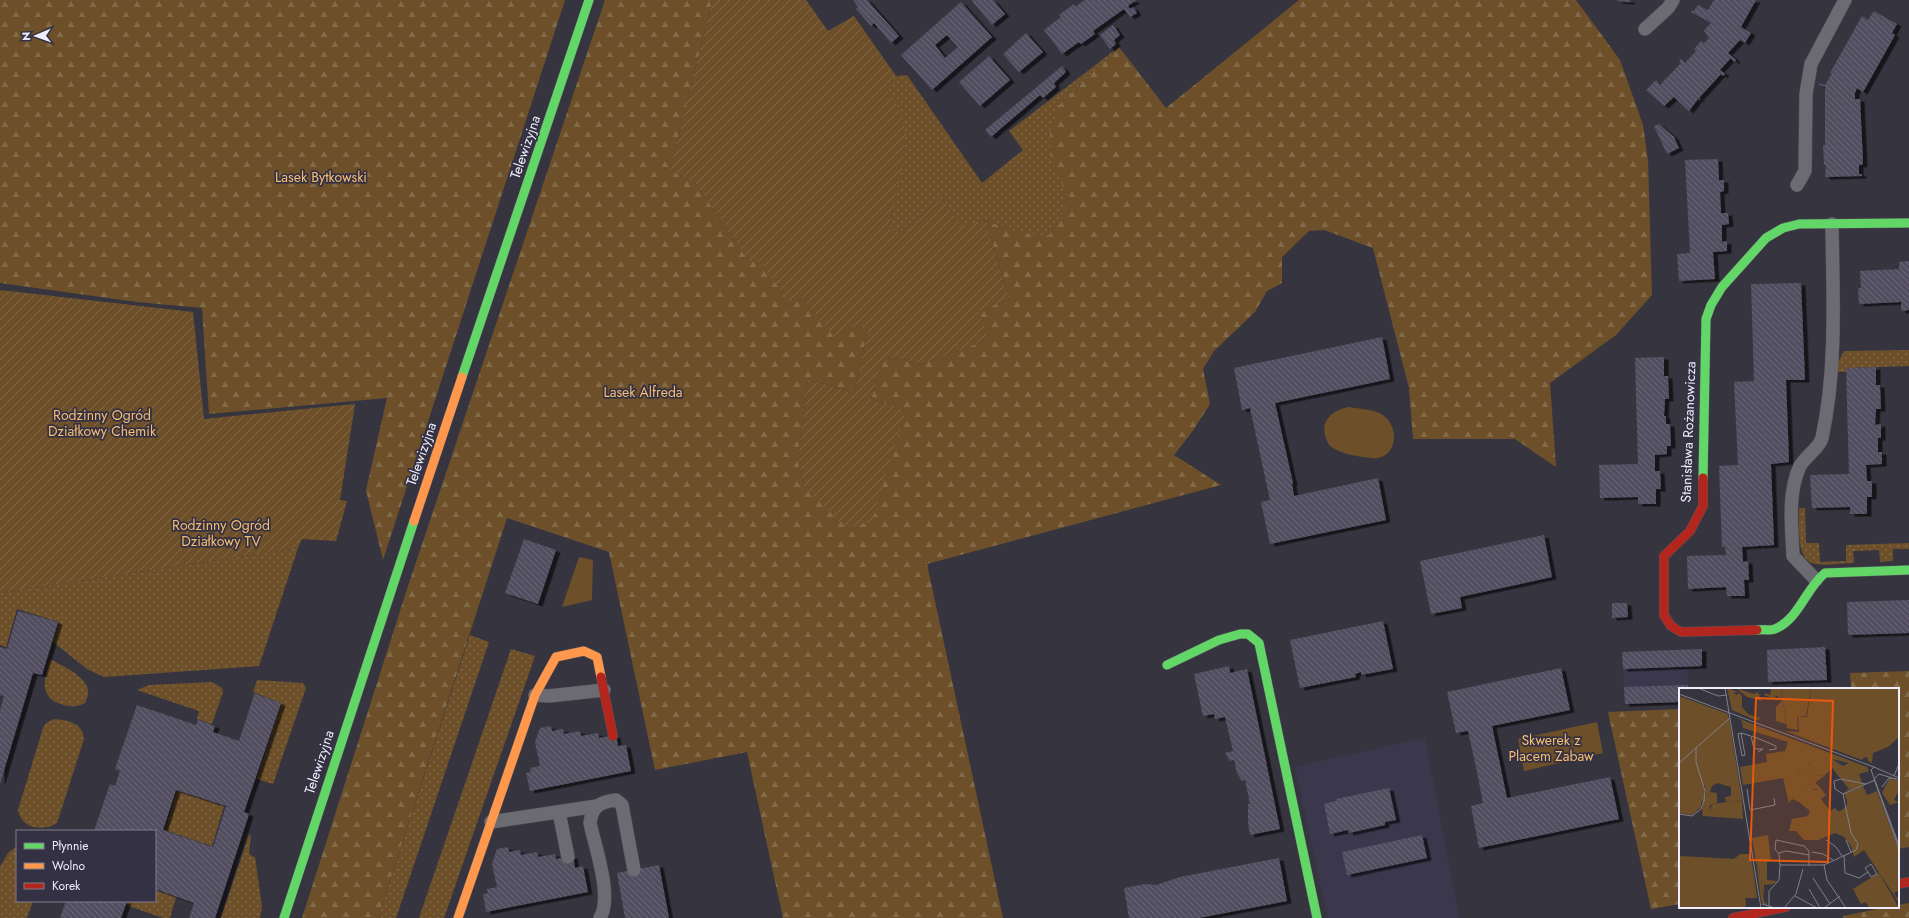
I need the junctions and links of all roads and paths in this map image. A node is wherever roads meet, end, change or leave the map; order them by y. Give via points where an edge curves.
1 (589, 0) edge
2 (1673, 0) edge
3 (1844, 0) edge
4 (1645, 29) dead end
5 (1797, 186) dead end
6 (1909, 223) edge
7 (1832, 224) junction
8 (1909, 570) edge
9 (1816, 580) junction
10 (1167, 665) dead end
11 (604, 690) junction
12 (535, 695) junction
13 (613, 736) dead end
14 (597, 806) junction
15 (559, 812) junction
16 (491, 822) junction
17 (568, 857) dead end
18 (634, 870) dead end
19 (1909, 882) edge
20 (1899, 884) edge
21 (1781, 908) edge
22 (284, 918) edge
23 (458, 918) edge
24 (600, 918) edge
25 (1317, 918) edge
26 (1733, 918) edge

1 - 22 street, Telewizyjna via 365,666
2 - 4 street
3 - 5 street via 1811,64 1806,94 1805,171
6 - 7 street, Stanisława Rożanowicza
7 - 9 street via 1834,350 1822,440 1804,460 1797,473 1792,496 1793,556
7 - 9 street, Stanisława Rożanowicza via 1799,224 1783,228 1766,238 1722,287 1711,306 1706,319 1704,506 1690,531 1664,556 1664,615 1671,626 1681,632 1775,629 1791,617
8 - 9 street via 1825,573
10 - 25 street via 1219,641 1241,634 1255,637 1259,643
11 - 12 street via 549,696
11 - 12 street via 597,657 584,651 556,657
11 - 13 street
12 - 16 street
14 - 15 street
14 - 18 street via 616,800 622,805
14 - 24 street via 591,814 590,823 605,893
15 - 16 street
15 - 17 street
16 - 23 street
19 - 20 street
21 - 26 street

